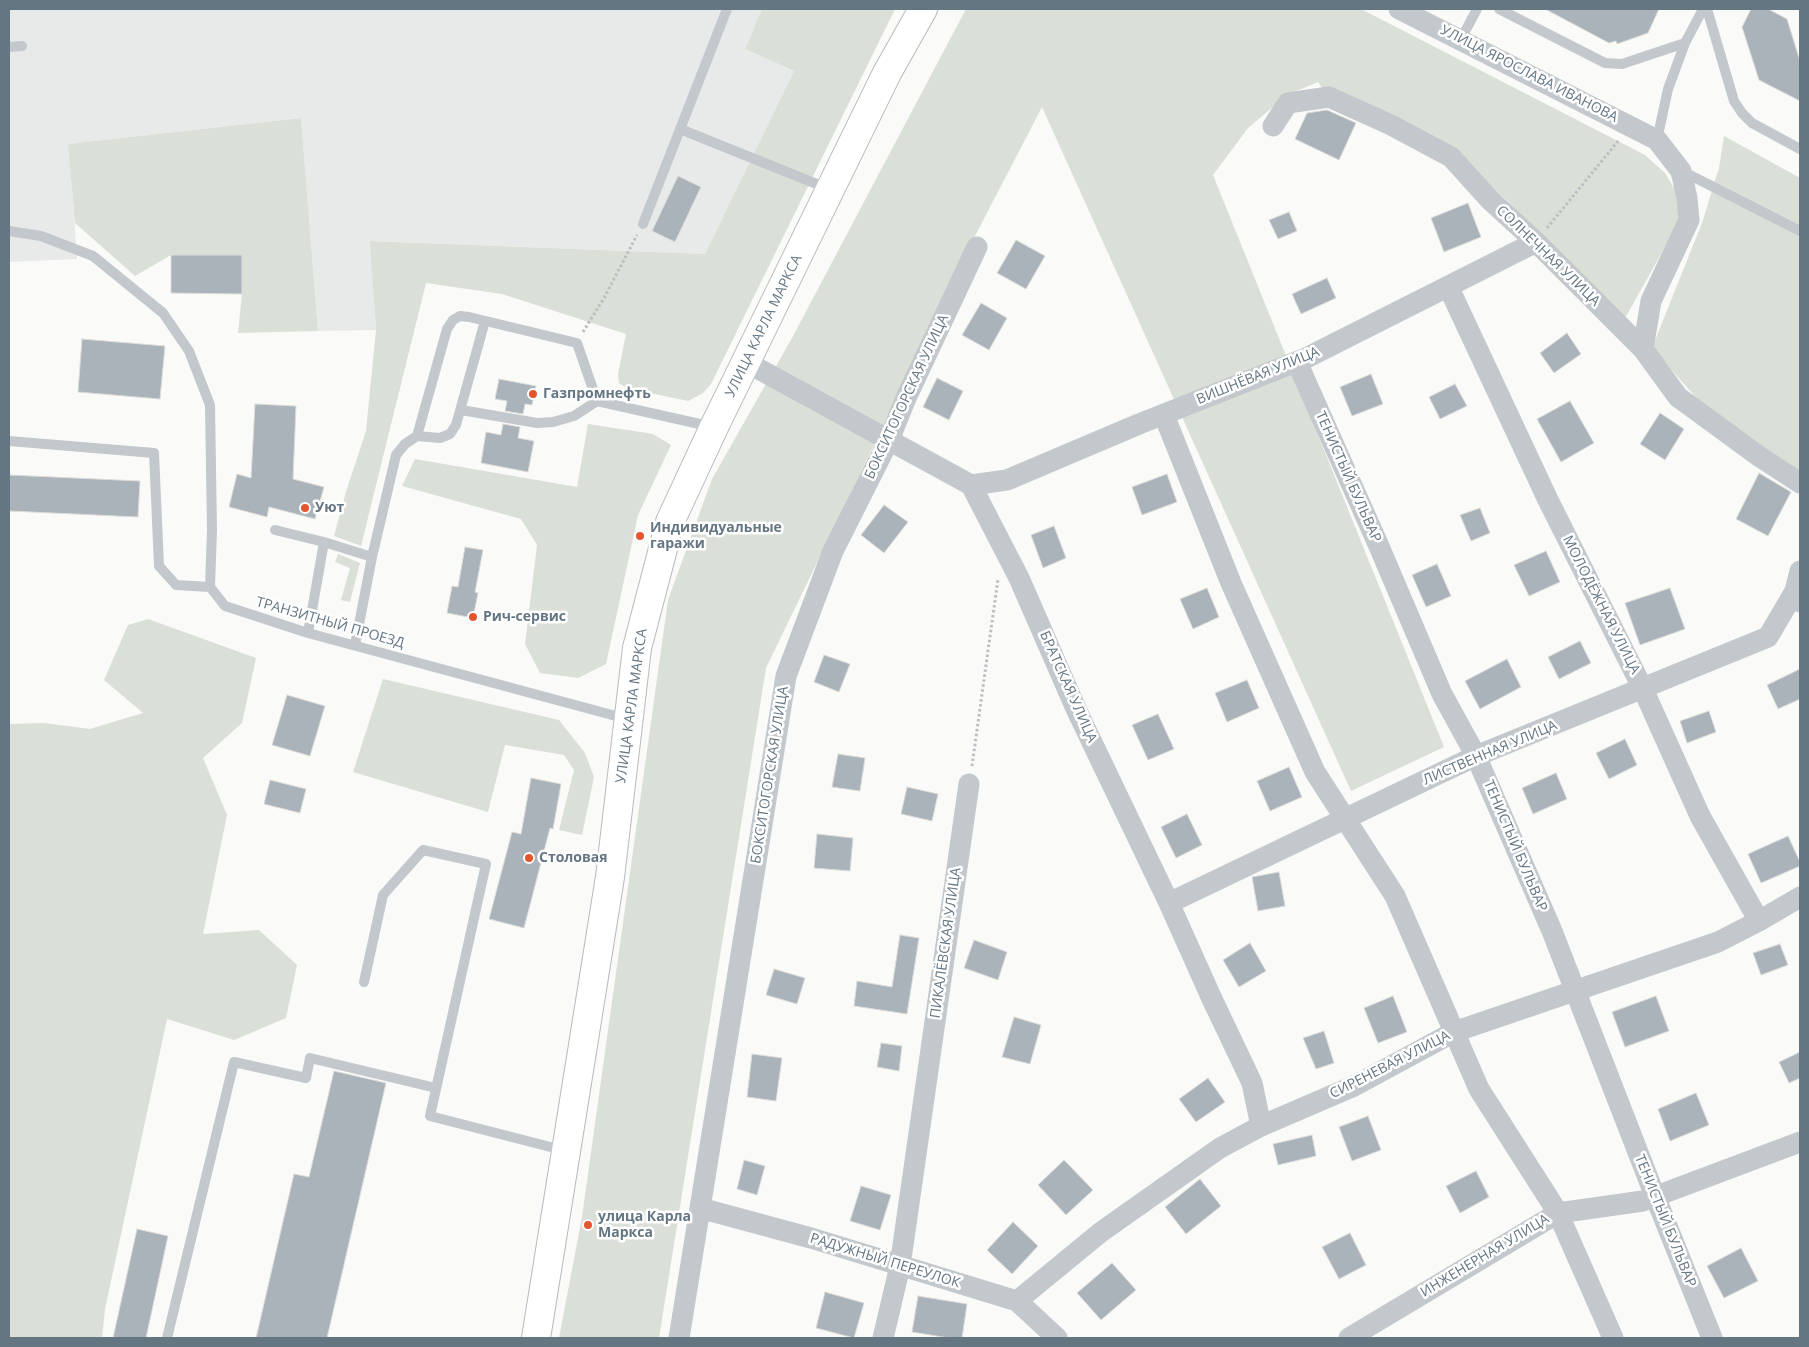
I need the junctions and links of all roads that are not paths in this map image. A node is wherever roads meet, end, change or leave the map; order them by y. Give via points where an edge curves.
1 (727, 9) edge
2 (923, 9) edge
3 (1400, 9) edge
4 (1477, 9) edge
5 (1499, 9) edge
6 (1705, 9) edge
7 (1461, 39) junction
8 (1685, 43) junction
9 (22, 46) dead end
10 (9, 47) edge
11 (1273, 126) dead end
12 (680, 129) junction
13 (1657, 140) junction
14 (1800, 149) edge
15 (1681, 171) junction
16 (830, 189) junction
17 (643, 224) road end
18 (9, 231) edge
19 (1800, 231) edge
20 (1536, 242) junction
21 (977, 247) dead end
22 (1448, 286) junction
23 (485, 321) junction
24 (1643, 349) junction
25 (746, 362) junction
26 (1297, 362) junction
27 (597, 401) junction
28 (460, 410) junction
29 (1164, 415) junction
30 (714, 427) junction
31 (417, 436) junction
32 (889, 440) junction
33 (9, 442) edge
34 (1800, 483) edge
35 (971, 485) junction
36 (275, 530) dead end
37 (324, 542) junction
38 (372, 557) junction
39 (210, 587) junction
40 (1798, 588) edge
41 (308, 633) junction
42 (354, 645) junction
43 (1643, 689) junction
44 (628, 719) junction
45 (1476, 756) junction
46 (969, 784) road end
47 (1345, 819) junction
48 (1800, 897) edge
49 (1169, 903) junction
50 (1759, 921) junction
51 (364, 982) dead end
52 (1576, 992) junction
53 (1454, 1032) junction
54 (436, 1088) junction
55 (1261, 1126) junction
56 (1800, 1142) edge
57 (567, 1151) junction
58 (1655, 1196) junction
59 (700, 1208) junction
60 (1558, 1213) junction
61 (900, 1266) junction
62 (1017, 1301) junction
63 (167, 1338) edge
64 (536, 1338) edge
65 (679, 1338) edge
66 (883, 1338) edge
67 (1057, 1338) edge
68 (1349, 1338) edge
69 (1613, 1338) edge
70 (1712, 1338) edge

1 - 12 lane
2 - 16 main road, УЛИЦА КАРЛА МАРКСА via 887,73
3 - 7 street, УЛИЦА ЯРОСЛАВА ИВАНОВА
4 - 7 lane
5 - 8 lane via 1605,63 1622,64
6 - 8 lane
6 - 14 lane via 1734,101 1742,113 1752,123
7 - 13 street, УЛИЦА ЯРОСЛАВА ИВАНОВА
8 - 13 lane via 1668,89
9 - 10 lane
11 - 20 street, СОЛНЕЧНАЯ УЛИЦА via 1288,103 1329,97 1451,157 1490,200
12 - 16 lane
12 - 17 lane
13 - 15 street
15 - 19 lane
15 - 24 street via 1689,220 1651,301
16 - 25 main road, УЛИЦА КАРЛА МАРКСА
18 - 39 lane via 41,236 93,256 163,313 190,352 210,405
20 - 22 street, ВИШНЁВАЯ УЛИЦА
20 - 24 street, СОЛНЕЧНАЯ УЛИЦА
21 - 32 street, БОКСИТОГОРСКАЯ УЛИЦА
22 - 26 street, ВИШНЁВАЯ УЛИЦА
22 - 43 street, МОЛОДЁЖНАЯ УЛИЦА via 1548,500
23 - 27 lane via 577,343
23 - 28 lane
23 - 31 lane via 460,316 447,329
24 - 34 street, СОЛНЕЧНАЯ УЛИЦА via 1678,397
25 - 30 main road, УЛИЦА КАРЛА МАРКСА
25 - 32 street
26 - 29 street, ВИШНЁВАЯ УЛИЦА
26 - 45 street, ТЕНИСТЫЙ БУЛЬВАР via 1442,694
27 - 28 lane via 574,416 553,422 537,423
27 - 30 lane
28 - 31 lane via 450,434 440,438
29 - 35 street, ВИШНЁВАЯ УЛИЦА via 1007,480
29 - 47 street via 1231,583 1310,763
30 - 44 main road, УЛИЦА КАРЛА МАРКСА via 670,522 637,648
31 - 38 lane via 396,455
32 - 35 street
32 - 59 street, БОКСИТОГОРСКАЯ УЛИЦА via 833,551 786,676
33 - 39 lane via 154,453 159,566 176,585
35 - 49 street, БРАТСКАЯ УЛИЦА via 1019,578 1077,711
36 - 37 lane
37 - 38 lane
37 - 41 lane
38 - 42 lane
39 - 41 lane, ТРАНЗИТНЫЙ ПРОЕЗД via 225,606
40 - 43 street, ЛИСТВЕННАЯ УЛИЦА via 1768,637
41 - 42 lane, ТРАНЗИТНЫЙ ПРОЕЗД
42 - 44 lane, ТРАНЗИТНЫЙ ПРОЕЗД
43 - 45 street, ЛИСТВЕННАЯ УЛИЦА
43 - 50 street, МОЛОДЁЖНАЯ УЛИЦА via 1700,816
44 - 57 main road, УЛИЦА КАРЛА МАРКСА via 610,877
45 - 47 street, ЛИСТВЕННАЯ УЛИЦА
45 - 52 street, ТЕНИСТЫЙ БУЛЬВАР
46 - 61 street, ПИКАЛЁВСКАЯ УЛИЦА
47 - 49 street, ЛИСТВЕННАЯ УЛИЦА
47 - 53 street via 1395,896
48 - 50 street, СИРЕНЕВАЯ УЛИЦА
49 - 55 street, БРАТСКАЯ УЛИЦА via 1252,1083
50 - 52 street, СИРЕНЕВАЯ УЛИЦА via 1718,942
51 - 54 lane via 383,895 423,850 486,864
52 - 53 street, СИРЕНЕВАЯ УЛИЦА
52 - 58 street, ТЕНИСТЫЙ БУЛЬВАР
53 - 55 street, СИРЕНЕВАЯ УЛИЦА via 1354,1086
53 - 60 street via 1479,1090
54 - 57 lane via 430,1116
54 - 63 lane via 310,1058 306,1078 234,1062
55 - 62 street, СИРЕНЕВАЯ УЛИЦА via 1220,1148 1100,1232
56 - 58 street, ИНЖЕНЕРНАЯ УЛИЦА
57 - 64 main road, УЛИЦА КАРЛА МАРКСА
58 - 60 street, ИНЖЕНЕРНАЯ УЛИЦА via 1643,1201
58 - 70 street, ТЕНИСТЫЙ БУЛЬВАР
59 - 61 street, РАДУЖНЫЙ ПЕРЕУЛОК
59 - 65 street, БОКСИТОГОРСКАЯ УЛИЦА
60 - 68 street, ИНЖЕНЕРНАЯ УЛИЦА
60 - 69 street
61 - 62 street, РАДУЖНЫЙ ПЕРЕУЛОК
61 - 66 street, ПИКАЛЁВСКАЯ УЛИЦА
62 - 67 street, РАДУЖНЫЙ ПЕРЕУЛОК

